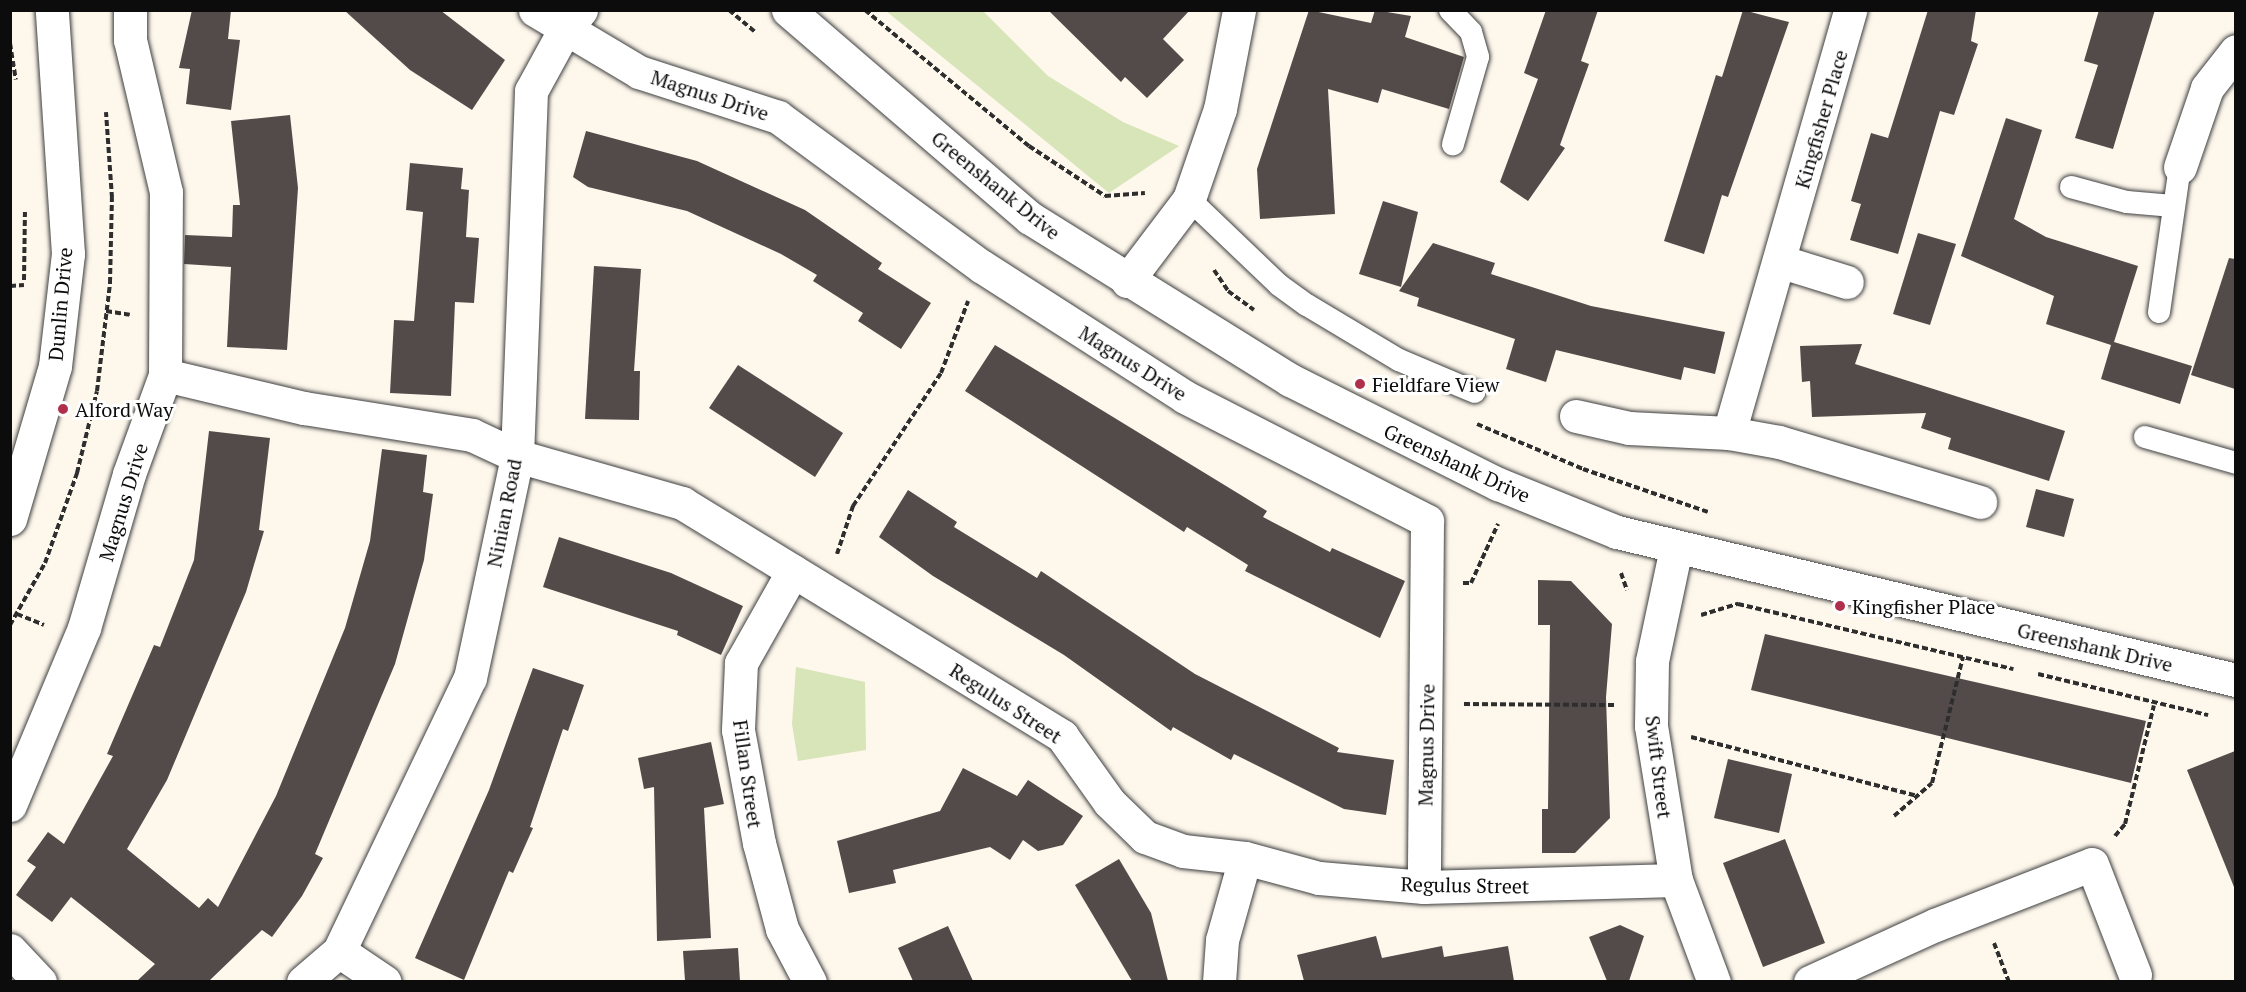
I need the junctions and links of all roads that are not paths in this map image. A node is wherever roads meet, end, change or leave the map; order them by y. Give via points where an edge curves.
1 (52, 10) edge
2 (130, 10) edge
3 (535, 10) edge
4 (789, 10) edge
5 (1239, 10) edge
6 (1450, 10) edge
7 (1850, 10) edge
8 (573, 20) edge
9 (2235, 51) edge
10 (1453, 144) dead end
11 (2180, 167) joint
12 (2071, 187) dead end
13 (1185, 205) junction
14 (2173, 206) junction
15 (1779, 261) junction
16 (1127, 281) junction
17 (1846, 282) dead end
18 (2159, 312) dead end
19 (165, 375) junction
20 (1475, 392) dead end
21 (1576, 416) dead end
22 (1729, 433) junction
23 (2145, 436) dead end
24 (517, 456) junction
25 (2235, 463) edge
26 (1980, 502) dead end
27 (10, 519) edge
28 (1676, 548) junction
29 (793, 571) junction
30 (2235, 680) edge
31 (10, 805) edge
32 (1245, 858) junction
33 (1676, 880) junction
34 (1424, 887) junction
35 (10, 950) edge
36 (339, 951) junction
37 (2136, 975) dead end
38 (40, 981) edge
39 (303, 981) edge
40 (385, 981) edge
41 (810, 981) edge
42 (1219, 981) edge
43 (1714, 981) edge
44 (1809, 981) edge

1 - 27 street, Dunlin Drive via 68,254 55,366
2 - 19 street, Magnus Drive via 130,40 166,192
3 - 8 street, Magnus Drive
4 - 16 street, Greenshank Drive via 1030,218
5 - 13 street via 1220,109
6 - 10 lane via 1471,32 1478,57
7 - 15 street, Kingfisher Place
8 - 24 street, Ninian Road via 531,91
8 - 34 street, Magnus Drive via 639,72 778,117 981,266 1185,397 1427,522
9 - 11 street via 2207,88
11 - 14 lane
12 - 14 lane via 2127,202
13 - 16 street
13 - 20 lane via 1307,305 1399,360
14 - 18 lane
15 - 17 street
15 - 22 street, Kingfisher Place
16 - 28 street, Greenshank Drive via 1373,424 1498,484 1617,532
19 - 24 street, Regulus Street via 304,408 472,435
19 - 31 street, Magnus Drive via 129,474 84,628
21 - 22 street via 1629,428
22 - 26 street via 1779,442
23 - 25 lane
24 - 29 street, Regulus Street via 682,503
24 - 36 street, Ninian Road via 470,678
28 - 30 street, Greenshank Drive
28 - 33 street, Swift Street via 1652,661 1651,716
29 - 32 street, Regulus Street via 1062,736 1109,802 1145,837 1183,851
29 - 41 street, Fillan Street via 741,663 738,730 759,843 782,929
32 - 34 street, Regulus Street via 1319,878
32 - 42 street via 1222,940
33 - 34 street, Regulus Street
33 - 43 street, Swift Street
35 - 38 street
36 - 39 street, Ninian Road
36 - 40 street
37 - 44 street via 2092,864 1944,921

